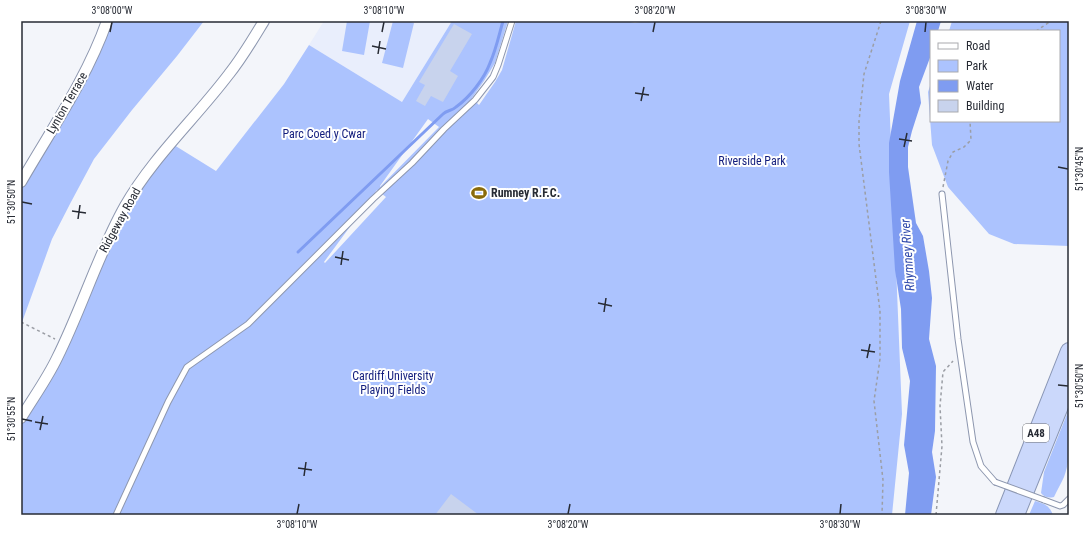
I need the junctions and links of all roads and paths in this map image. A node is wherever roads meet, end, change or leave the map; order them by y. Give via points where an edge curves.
1 (107, 21) edge
2 (264, 21) edge
3 (512, 21) edge
4 (881, 21) edge
5 (1051, 21) edge
6 (1038, 30) edge
7 (970, 122) edge
8 (21, 182) edge
9 (942, 194) joint
10 (21, 322) edge
11 (64, 343) junction
12 (1069, 351) edge
13 (960, 354) junction
14 (1069, 384) edge
15 (21, 418) edge
16 (1069, 498) edge
17 (116, 515) edge
18 (882, 515) edge
19 (936, 515) edge
20 (1004, 515) edge
21 (1016, 515) edge

1 - 8 street, Lynton Terrace via 89,66
2 - 11 street, Ridgeway Road via 229,74 148,172 126,205 103,249
3 - 17 lane via 493,77 475,100 248,324 187,367
4 - 18 path via 861,90 859,144 880,311 880,359 874,401 883,480
5 - 6 path
7 - 9 path via 971,140 964,148 953,152 948,161
9 - 13 lane
10 - 11 path
11 - 15 street, Ridgeway Road
12 - 20 highway, A48
13 - 16 lane, bridge via 973,442 981,466 995,482 1060,506
13 - 19 path via 943,372 940,406 942,446
14 - 21 highway, A48

